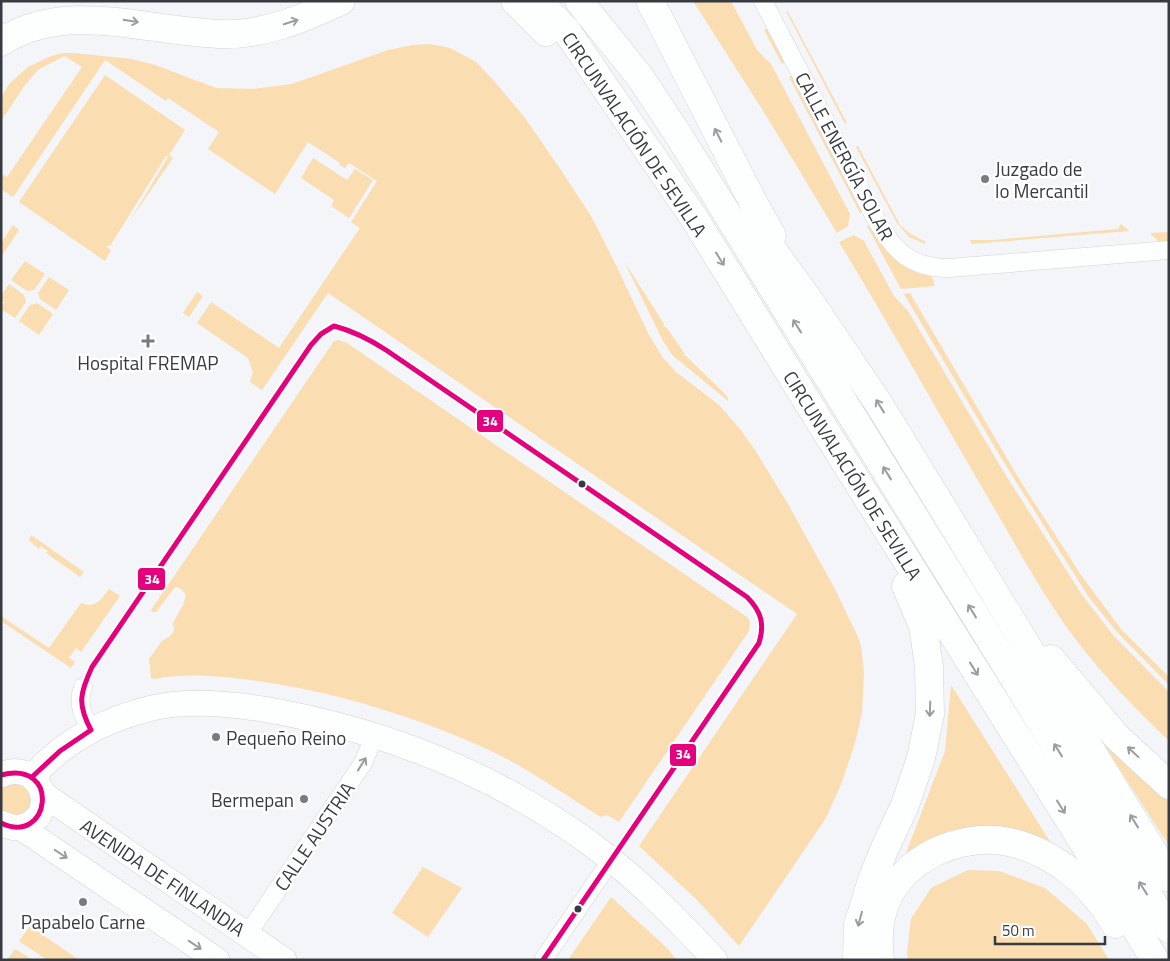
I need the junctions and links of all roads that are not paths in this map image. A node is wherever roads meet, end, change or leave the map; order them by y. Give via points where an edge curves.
1 (342, 1) edge
2 (515, 1) edge
3 (538, 1) edge
4 (579, 1) edge
5 (650, 1) edge
6 (763, 1) edge
7 (598, 23) junction
8 (1, 42) edge
9 (595, 73) junction
10 (1169, 250) edge
11 (809, 300) junction
12 (828, 435) junction
13 (961, 537) junction
14 (83, 687) dead end
15 (91, 730) junction
16 (376, 735) junction
17 (18, 777) edge
18 (1169, 785) edge
19 (11, 825) edge
20 (611, 860) junction
21 (1169, 878) edge
22 (1169, 929) edge
23 (247, 935) junction
24 (1140, 957) edge
25 (217, 960) edge
26 (284, 960) edge
27 (543, 960) edge
28 (715, 960) edge
29 (857, 960) edge
30 (880, 960) edge
31 (888, 960) edge

8 -> 1 highway via 15,31 43,20 74,15 190,32 236,34 269,30
2 - 9 highway via 554,40
3 - 9 highway, CIRCUNVALACIÓN DE SEVILLA via 566,30
4 - 7 highway, CIRCUNVALACIÓN DE SEVILLA
11 -> 5 highway via 755,206
6 - 10 street, CALLE ENERGÍA SOLAR via 877,221 892,244 909,259 930,267 949,268
7 - 11 highway via 669,95 753,224
22 -> 7 highway, CIRCUNVALACIÓN DE SEVILLA via 679,136 640,77
9 -> 12 highway, CIRCUNVALACIÓN DE SEVILLA via 694,218
13 -> 11 highway via 879,404
12 -> 24 highway, CIRCUNVALACIÓN DE SEVILLA via 1098,866
12 -> 29 highway via 844,482 908,590 924,626 930,666 930,714 921,758 905,805 872,880 858,925
18 -> 13 highway via 1117,737 1050,659
21 -> 13 highway
14 - 15 street via 80,696 82,711
15 - 16 street via 154,707 191,704 259,708
15 - 17 street via 48,761
16 - 20 street via 454,764 493,783 532,805
23 -> 16 street, CALLE AUSTRIA via 363,763
17 - 19 street via 43,806 37,818 26,825
17 - 23 street, AVENIDA DE FINLANDIA
19 -> 25 street, AVENIDA DE FINLANDIA
20 - 27 street
20 - 28 street via 669,911
23 - 26 street, AVENIDA DE FINLANDIA
24 - 30 highway via 1094,896 1068,871 1047,856 1010,842 991,840 969,841 944,848 926,856 904,874 884,907 878,944
24 - 31 highway via 1064,878 1042,862 1000,849 971,850 952,855 916,874 898,897 893,910 886,944

